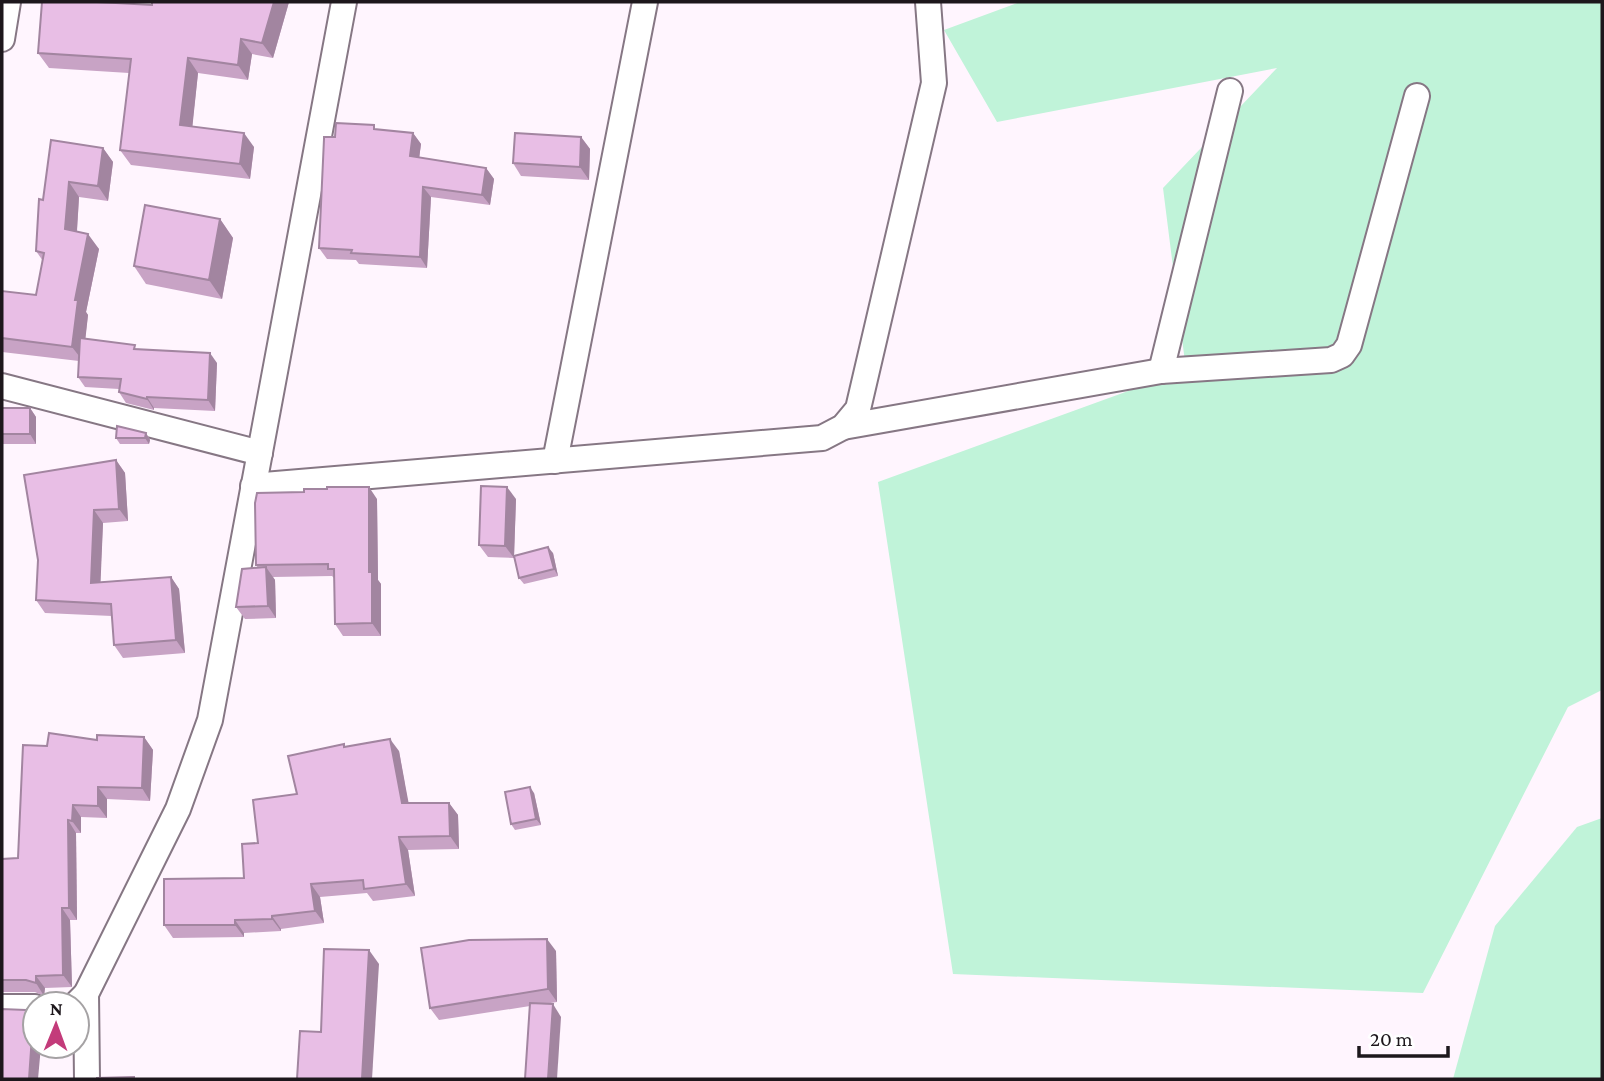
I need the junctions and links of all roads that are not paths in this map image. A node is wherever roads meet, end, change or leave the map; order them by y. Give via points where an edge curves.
1 (8, 2) edge
2 (344, 2) edge
3 (645, 2) edge
4 (928, 2) edge
5 (2, 39) edge
6 (1230, 91) dead end
7 (1417, 96) dead end
8 (1161, 371) junction
9 (6, 389) edge
10 (843, 427) junction
11 (260, 453) junction
12 (555, 461) junction
13 (253, 486) junction
14 (86, 990) edge
15 (2, 1007) edge
16 (21, 1007) edge
17 (86, 1060) edge
18 (88, 1079) edge

1 - 5 street
2 - 11 street
3 - 12 street
4 - 10 street via 934,83 858,409
6 - 8 street
7 - 8 street via 1349,345 1342,355 1331,360
8 - 10 street
9 - 11 street
10 - 12 street via 821,438
11 - 13 street
12 - 13 street
13 - 14 street via 210,720 178,809
15 - 16 street
17 - 18 street

